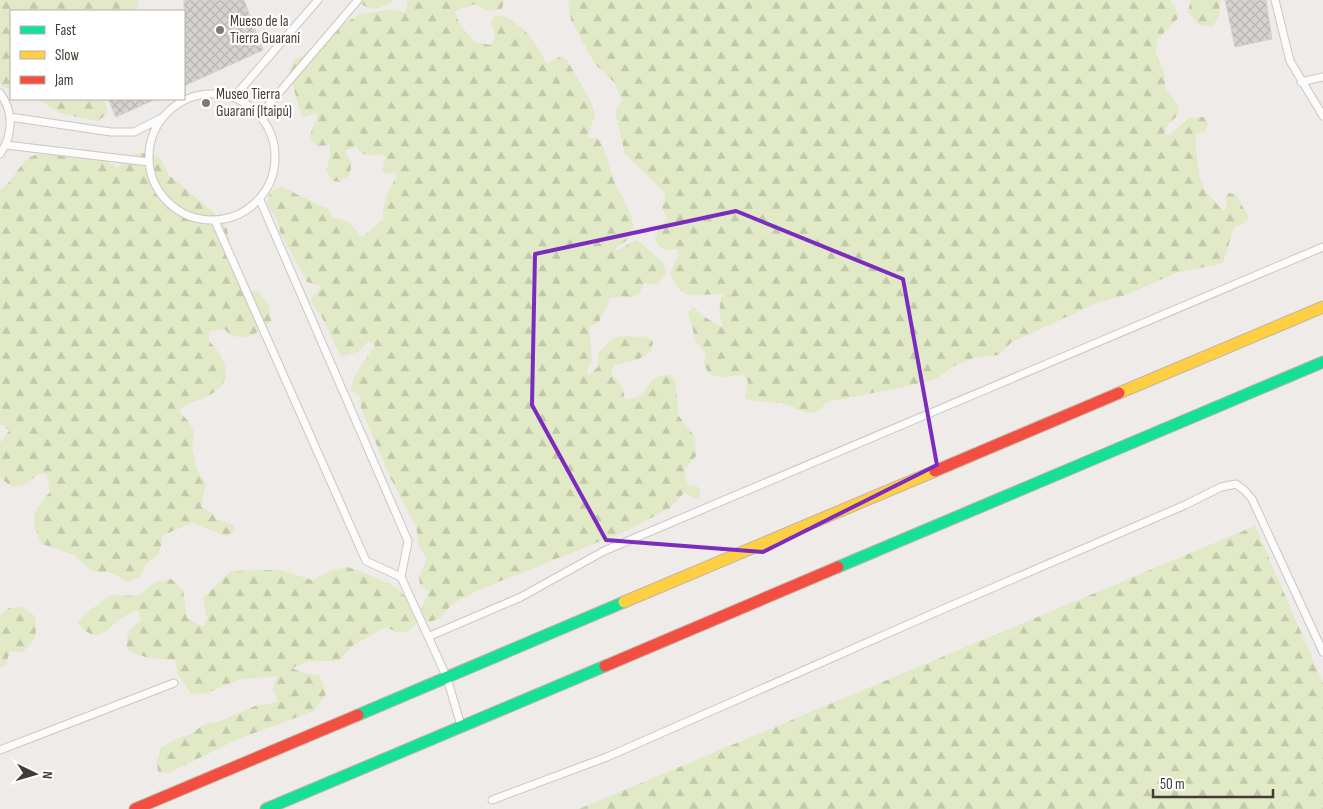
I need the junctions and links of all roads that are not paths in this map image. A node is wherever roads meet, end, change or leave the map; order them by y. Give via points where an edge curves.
1 (318, 0) edge
2 (358, 0) edge
3 (1275, 0) edge
4 (1323, 77) edge
5 (1302, 82) junction
6 (0, 93) edge
7 (234, 97) junction
8 (184, 100) edge
9 (185, 100) edge
10 (260, 114) junction
11 (1323, 116) edge
12 (10, 117) junction
13 (162, 118) junction
14 (6, 145) junction
15 (0, 154) edge
16 (149, 162) junction
17 (260, 200) junction
18 (215, 221) junction
19 (1323, 247) edge
20 (1323, 306) edge
21 (1323, 362) edge
22 (401, 577) junction
23 (430, 636) junction
24 (1323, 652) edge
25 (447, 678) junction
26 (174, 683) dead end
27 (462, 727) junction
28 (0, 750) edge
29 (492, 800) dead end
30 (135, 809) edge
31 (266, 809) edge

1 - 7 lane
2 - 10 lane
3 - 5 lane via 1290,61
4 - 5 lane
5 - 11 lane
6 - 12 lane
7 - 9 lane via 215,93
7 - 10 lane
8 - 13 lane
10 - 17 lane via 276,148 270,184
12 - 13 lane via 111,132 134,132
12 - 14 lane
13 - 16 lane via 151,139
14 - 15 lane
14 - 16 lane
16 - 18 lane via 153,181 163,198 196,218
17 - 18 lane via 239,214
17 - 22 lane via 408,541
18 - 22 lane via 366,561
19 - 23 lane via 604,551 521,597
20 - 25 highway
21 - 27 highway
22 - 23 lane
23 - 25 lane
24 - 29 lane via 1252,499 1236,484 607,757
25 - 27 lane
25 - 30 highway
26 - 28 lane
27 - 31 highway

